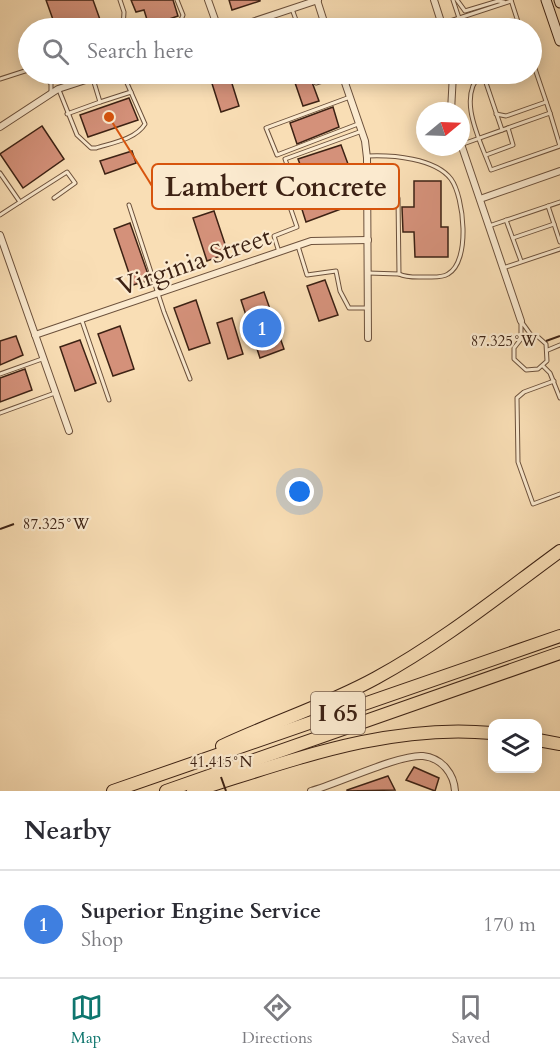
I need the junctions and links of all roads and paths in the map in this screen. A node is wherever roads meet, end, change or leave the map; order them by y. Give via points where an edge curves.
1 (120, 0) edge
2 (177, 0) edge
3 (208, 0) edge
4 (317, 0) edge
5 (434, 0) edge
6 (457, 0) edge
7 (511, 0) edge
8 (546, 0) edge
9 (506, 2) junction
10 (292, 9) junction
11 (124, 18) edge
12 (182, 18) edge
13 (214, 18) edge
14 (265, 18) edge
15 (295, 18) edge
16 (323, 18) edge
17 (440, 18) edge
18 (459, 18) joint
19 (517, 18) edge
20 (560, 41) edge
21 (18, 73) edge
22 (0, 79) edge
23 (51, 84) edge
24 (72, 84) edge
25 (94, 84) edge
26 (127, 84) edge
27 (345, 84) edge
28 (452, 84) edge
29 (473, 84) edge
30 (486, 84) edge
31 (540, 84) edge
32 (58, 89) junction
33 (131, 92) junction
34 (51, 94) junction
35 (350, 97) junction
36 (100, 102) junction
37 (451, 102) edge
38 (546, 102) junction
39 (550, 113) junction
40 (67, 114) junction
41 (496, 114) junction
42 (359, 124) junction
43 (0, 128) edge
44 (508, 128) junction
45 (502, 130) junction
46 (362, 131) junction
47 (480, 138) junction
48 (470, 141) edge
49 (310, 143) junction
50 (560, 146) edge
51 (312, 149) junction
52 (486, 155) junction
53 (367, 156) junction
54 (465, 156) edge
55 (367, 168) junction
56 (560, 171) edge
57 (0, 173) edge
58 (297, 193) junction
59 (54, 198) dead end
60 (398, 198) dead end
61 (480, 199) junction
62 (21, 202) junction
63 (560, 202) edge
64 (129, 205) dead end
65 (548, 206) junction
66 (0, 215) edge
67 (506, 220) junction
68 (554, 224) junction
69 (489, 226) junction
70 (0, 235) edge
71 (513, 238) junction
72 (368, 240) junction
73 (560, 242) edge
74 (298, 246) junction
75 (560, 249) edge
76 (279, 252) junction
77 (521, 262) junction
78 (503, 268) junction
79 (368, 273) junction
80 (399, 274) junction
81 (159, 293) junction
82 (368, 308) junction
83 (81, 319) junction
84 (521, 321) junction
85 (35, 335) junction
86 (531, 335) junction
87 (368, 339) dead end
88 (521, 339) junction
89 (560, 345) edge
90 (548, 350) junction
91 (44, 358) junction
92 (543, 366) junction
93 (0, 374) edge
94 (190, 379) dead end
95 (554, 381) junction
96 (56, 393) junction
97 (560, 398) edge
98 (110, 400) dead end
99 (0, 413) edge
100 (69, 431) dead end
101 (560, 495) edge
102 (560, 551) edge
103 (560, 636) edge
104 (560, 653) edge
105 (488, 733) edge
106 (542, 741) edge
107 (560, 744) edge
108 (161, 774) junction
109 (113, 791) edge
110 (166, 791) edge
111 (193, 791) edge
112 (311, 791) edge
113 (455, 791) edge

1 - 11 lane
2 - 12 lane
3 - 13 street
4 - 10 street
4 - 16 street
5 - 17 street
6 - 9 lane via 463,10
6 - 18 lane
7 - 9 lane
7 - 19 lane
8 - 20 main road
9 - 18 lane
10 - 14 street
10 - 15 lane
21 - 22 lane
23 - 34 lane
24 - 32 street
25 - 36 lane
26 - 33 lane
27 - 35 street
28 - 37 street
29 - 47 lane via 469,106
30 - 41 lane
31 - 38 lane
32 - 34 street
32 - 40 lane
33 - 36 lane
33 - 40 lane via 145,124 141,130 96,148 77,135
34 - 43 street
35 - 42 street
35 - 49 lane via 266,128 277,155
36 - 40 lane
38 - 39 lane
38 - 41 lane via 506,116
39 - 44 lane
39 - 50 lane
41 - 45 lane
42 - 46 street
42 - 49 lane
44 - 45 lane
44 - 52 lane via 513,145
45 - 47 lane
46 - 51 lane
46 - 53 street
47 - 48 lane
47 - 52 lane
49 - 51 lane
50 - 52 lane via 491,170
51 - 58 lane via 285,159
53 - 55 street
53 - 80 lane via 414,159 450,178 458,195 463,248 456,267 442,277
54 - 61 street
55 - 58 lane
55 - 72 street
56 - 61 street
57 - 62 lane
58 - 76 lane via 289,204 297,227 274,236
59 - 62 lane via 75,183 66,172
60 - 80 lane
61 - 69 street
62 - 66 lane
63 - 65 lane
64 - 81 lane
65 - 67 lane
65 - 68 lane
67 - 69 lane
67 - 71 lane
68 - 71 lane
68 - 73 lane
69 - 78 street
70 - 85 street
71 - 77 lane
72 - 74 street, Virginia Street via 311,241
72 - 79 street
74 - 76 street, Virginia Street
74 - 82 lane via 307,275 336,271 339,291 349,309
75 - 77 lane
76 - 81 street, Virginia Street
77 - 78 lane
78 - 84 street
79 - 80 lane
79 - 82 street
81 - 83 street, Virginia Street
81 - 94 lane
82 - 87 street
83 - 85 street, Virginia Street
83 - 98 lane
84 - 86 lane
84 - 88 lane
85 - 91 street
86 - 88 lane
86 - 90 lane via 542,339
88 - 92 lane via 514,348 517,364 532,371
89 - 90 lane
90 - 92 lane
91 - 93 lane
91 - 96 street
92 - 95 lane
95 - 97 lane
95 - 101 lane via 517,398 518,458 533,504
96 - 99 lane
96 - 100 street
102 - 108 highway via 438,640 376,678
103 - 108 highway, I 65
104 - 110 highway, I 65
105 - 111 highway via 436,731 376,738
106 - 107 highway
108 - 109 highway, I 65
112 - 113 street via 422,756 444,765 453,778

